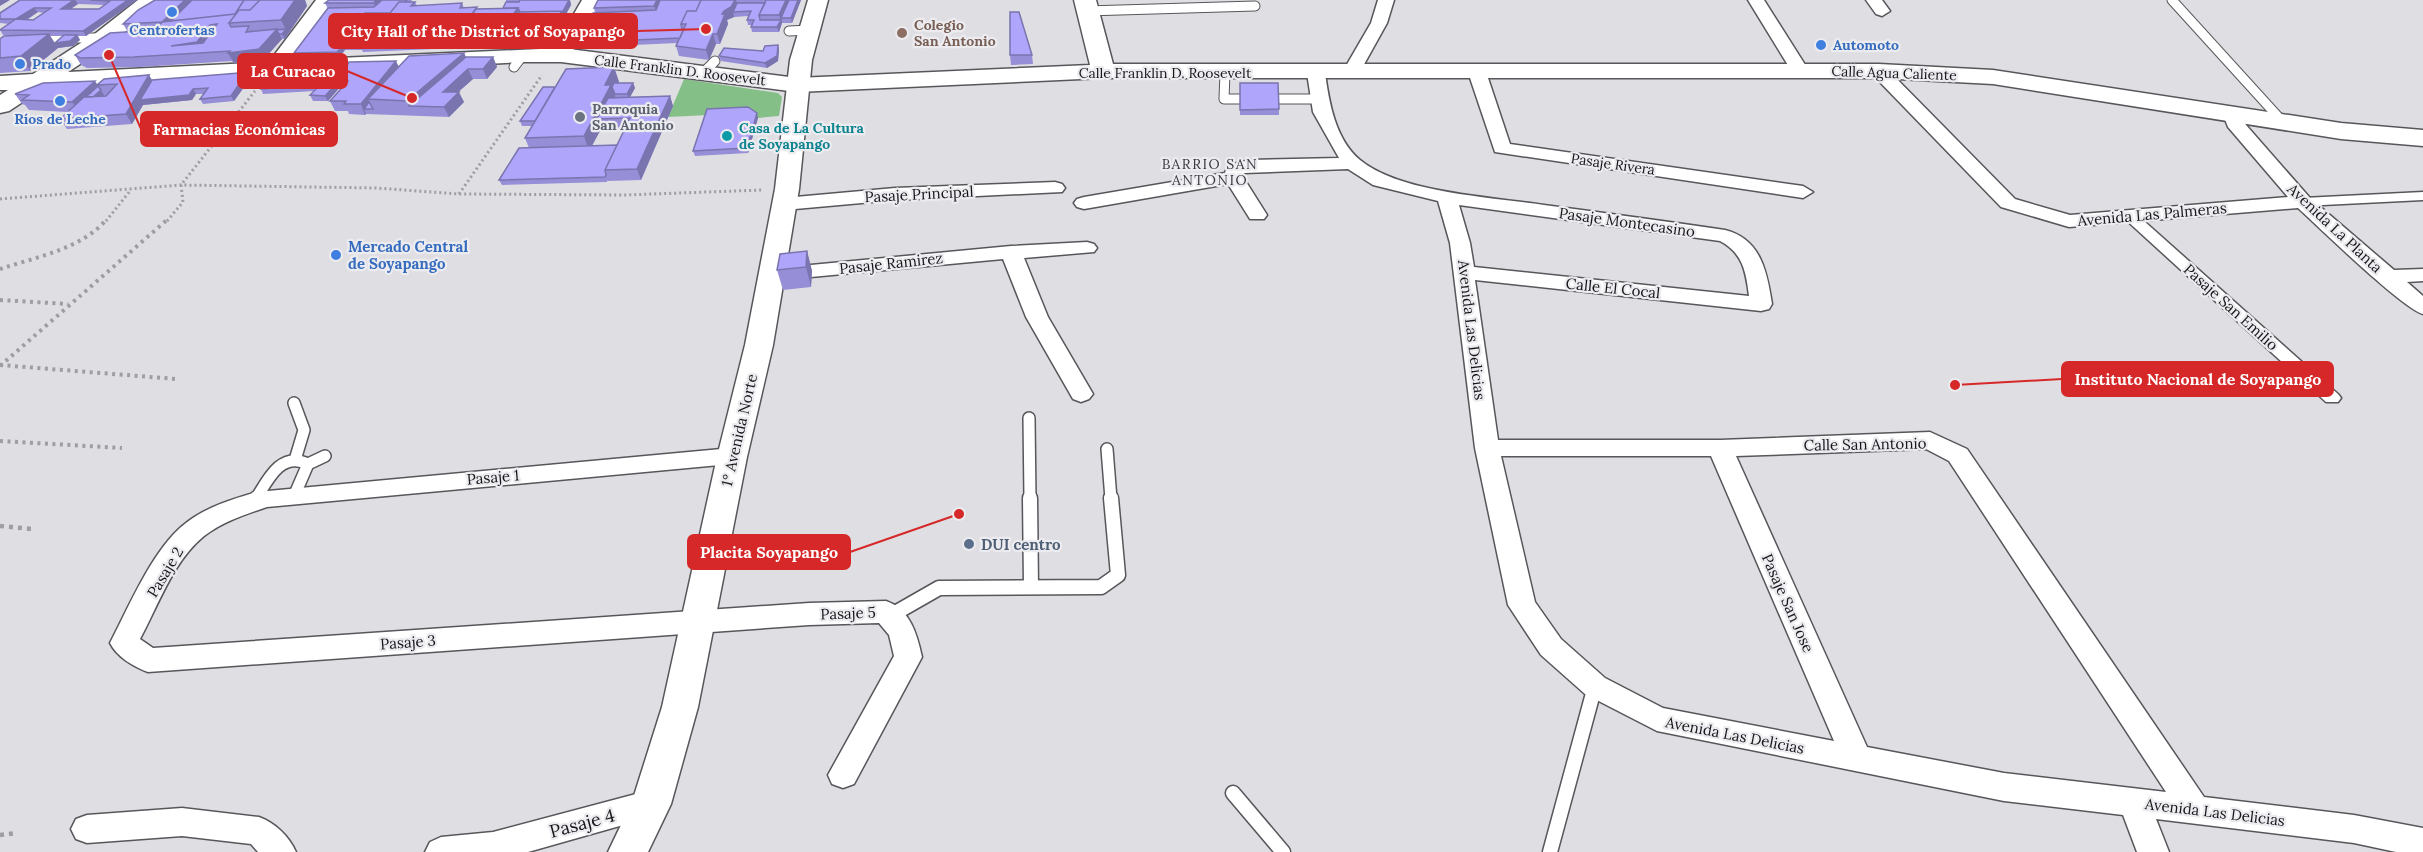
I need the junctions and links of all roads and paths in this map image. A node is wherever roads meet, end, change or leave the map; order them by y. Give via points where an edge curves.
1 (152, 0) edge
2 (327, 0) edge
3 (592, 0) edge
4 (818, 0) edge
5 (1386, 0) edge
6 (1756, 0) edge
7 (2172, 0) edge
8 (1086, 5) edge
9 (1255, 6) dead end
10 (810, 30) junction
11 (789, 31) dead end
12 (22, 38) edge
13 (104, 38) junction
14 (561, 56) junction
15 (276, 68) junction
16 (1103, 71) junction
17 (1800, 71) junction
18 (1879, 71) junction
19 (1225, 72) junction
20 (1477, 72) junction
21 (1316, 73) junction
22 (1356, 73) junction
23 (37, 81) junction
24 (0, 83) edge
25 (797, 85) junction
26 (1240, 99) edge
27 (1278, 99) edge
28 (1320, 99) junction
29 (0, 106) edge
30 (2232, 114) junction
31 (2282, 122) junction
32 (2423, 138) edge
33 (1352, 163) junction
34 (1233, 177) junction
35 (181, 185) junction
36 (1055, 188) dead end
37 (131, 190) junction
38 (1803, 192) dead end
39 (459, 194) junction
40 (785, 196) junction
41 (2423, 196) edge
42 (1447, 197) junction
43 (0, 199) edge
44 (2303, 202) junction
45 (1084, 203) dead end
46 (1257, 215) dead end
47 (2130, 216) junction
48 (1087, 248) dead end
49 (1011, 252) junction
50 (0, 269) edge
51 (1464, 272) junction
52 (771, 275) junction
53 (2423, 275) edge
54 (2387, 277) junction
55 (0, 300) edge
56 (69, 304) junction
57 (1761, 304) joint
58 (2423, 307) edge
59 (0, 365) edge
60 (176, 379) dead end
61 (1081, 394) dead end
62 (2332, 398) dead end
63 (294, 403) dead end
64 (1029, 418) dead end
65 (0, 441) edge
66 (122, 448) dead end
67 (1487, 448) junction
68 (1720, 448) junction
69 (1107, 449) dead end
70 (326, 456) dead end
71 (732, 457) junction
72 (295, 460) junction
73 (308, 464) junction
74 (296, 494) junction
75 (255, 502) junction
76 (0, 525) edge
77 (32, 529) dead end
78 (1031, 586) junction
79 (890, 616) junction
80 (697, 622) junction
81 (124, 643) joint
82 (1595, 686) junction
83 (1857, 759) junction
84 (843, 775) dead end
85 (1233, 793) dead end
86 (2134, 803) junction
87 (651, 804) junction
88 (2195, 810) junction
89 (87, 829) dead end
90 (17, 833) dead end
91 (0, 834) edge
92 (2356, 841) edge
93 (2423, 843) edge
94 (280, 852) edge
95 (441, 852) edge
96 (628, 852) edge
97 (1283, 852) edge
98 (1550, 852) edge
99 (2153, 852) edge

1 - 13 main road
2 - 15 main road
3 - 14 street
4 - 10 street, 1° Avenida Norte
5 - 22 street
6 - 17 street
7 - 31 lane
8 - 9 lane
8 - 16 main road
10 - 11 lane
10 - 25 street, 1° Avenida Norte
12 - 13 lane
13 - 23 main road
14 - 15 main road, Calle Franklin D. Roosevelt via 519,61
14 - 25 main road, Calle Franklin D. Roosevelt via 666,74 709,67
14 - 39 path via 552,62
15 - 23 main road, Calle Franklin D. Roosevelt
15 - 35 path
16 - 19 main road, Calle Franklin D. Roosevelt
16 - 25 main road, Calle Franklin D. Roosevelt
17 - 18 main road, Calle Agua Caliente
17 - 20 main road, Calle Agua Caliente
18 - 30 main road, Calle Agua Caliente via 1993,77
18 - 47 street, Avenida Las Palmeras via 2008,203 2069,221
19 - 21 main road, Calle Franklin D. Roosevelt
19 - 26 lane via 1224,99
20 - 22 main road, Calle Agua Caliente
20 - 38 street, Pasaje Rivera via 1502,148
21 - 22 main road, Calle Franklin D. Roosevelt
21 - 28 street
23 - 24 main road, Calle Franklin D. Roosevelt
23 - 29 main road
25 - 40 street, 1° Avenida Norte
27 - 28 lane
28 - 33 street via 1322,112
30 - 31 main road, Calle Agua Caliente
30 - 44 street, Avenida La Planta via 2237,127
31 - 32 main road, Calle Agua Caliente
33 - 34 street via 1250,166 1235,169
33 - 42 street via 1380,181
34 - 45 street
34 - 46 street
35 - 37 path
35 - 39 path via 376,188
35 - 56 path via 183,202 165,223
36 - 40 street, Pasaje Principal
37 - 43 path
37 - 50 path via 97,231 84,240
39 - 40 path
40 - 52 street, 1° Avenida Norte
41 - 44 street
42 - 51 street, Avenida Las Delicias
42 - 57 street, Pasaje Montecasino via 1725,236 1740,244 1754,259
44 - 47 street, Avenida Las Palmeras
44 - 54 street, Avenida La Planta
47 - 62 street, Pasaje San Emilio
48 - 49 street, Pasaje Ramirez
49 - 52 street, Pasaje Ramirez
49 - 61 street via 1037,317
51 - 57 street, Calle El Cocal
51 - 67 street, Avenida Las Delicias
52 - 71 street, 1° Avenida Norte
53 - 54 street
54 - 58 street, Avenida La Planta
55 - 56 path
56 - 59 path
59 - 60 path
63 - 72 lane via 304,430
64 - 78 lane
65 - 66 path
67 - 68 street, Calle San Antonio
67 - 82 street, Avenida Las Delicias via 1522,605 1551,647
68 - 83 street, Pasaje San Jose
68 - 88 street, Calle San Antonio via 1930,440 1958,455
69 - 78 lane via 1118,575 1101,587
70 - 73 lane
71 - 74 street, Pasaje 1
71 - 80 street, 1° Avenida Norte
72 - 73 lane
72 - 75 lane via 275,467
73 - 74 lane
74 - 75 street, Pasaje 1
75 - 81 street, Pasaje 2 via 193,531 177,549
76 - 77 path
78 - 79 lane via 939,588
79 - 80 street, Pasaje 5 via 886,612 809,614
79 - 84 street, Pasaje 5 via 902,631 908,657
80 - 81 street, Pasaje 3 via 148,660
80 - 87 street, 1° Avenida Norte via 680,707
82 - 83 street, Avenida Las Delicias via 1658,719
82 - 98 lane
83 - 86 street, Avenida Las Delicias via 2004,787
85 - 97 lane
86 - 88 street, Avenida Las Delicias
86 - 99 street
87 - 95 street, Pasaje 4 via 493,847
87 - 96 street, 1° Avenida Norte
88 - 92 street, Avenida Las Delicias
89 - 94 street via 182,822 259,831
90 - 91 path
92 - 93 street, Avenida Las Delicias

